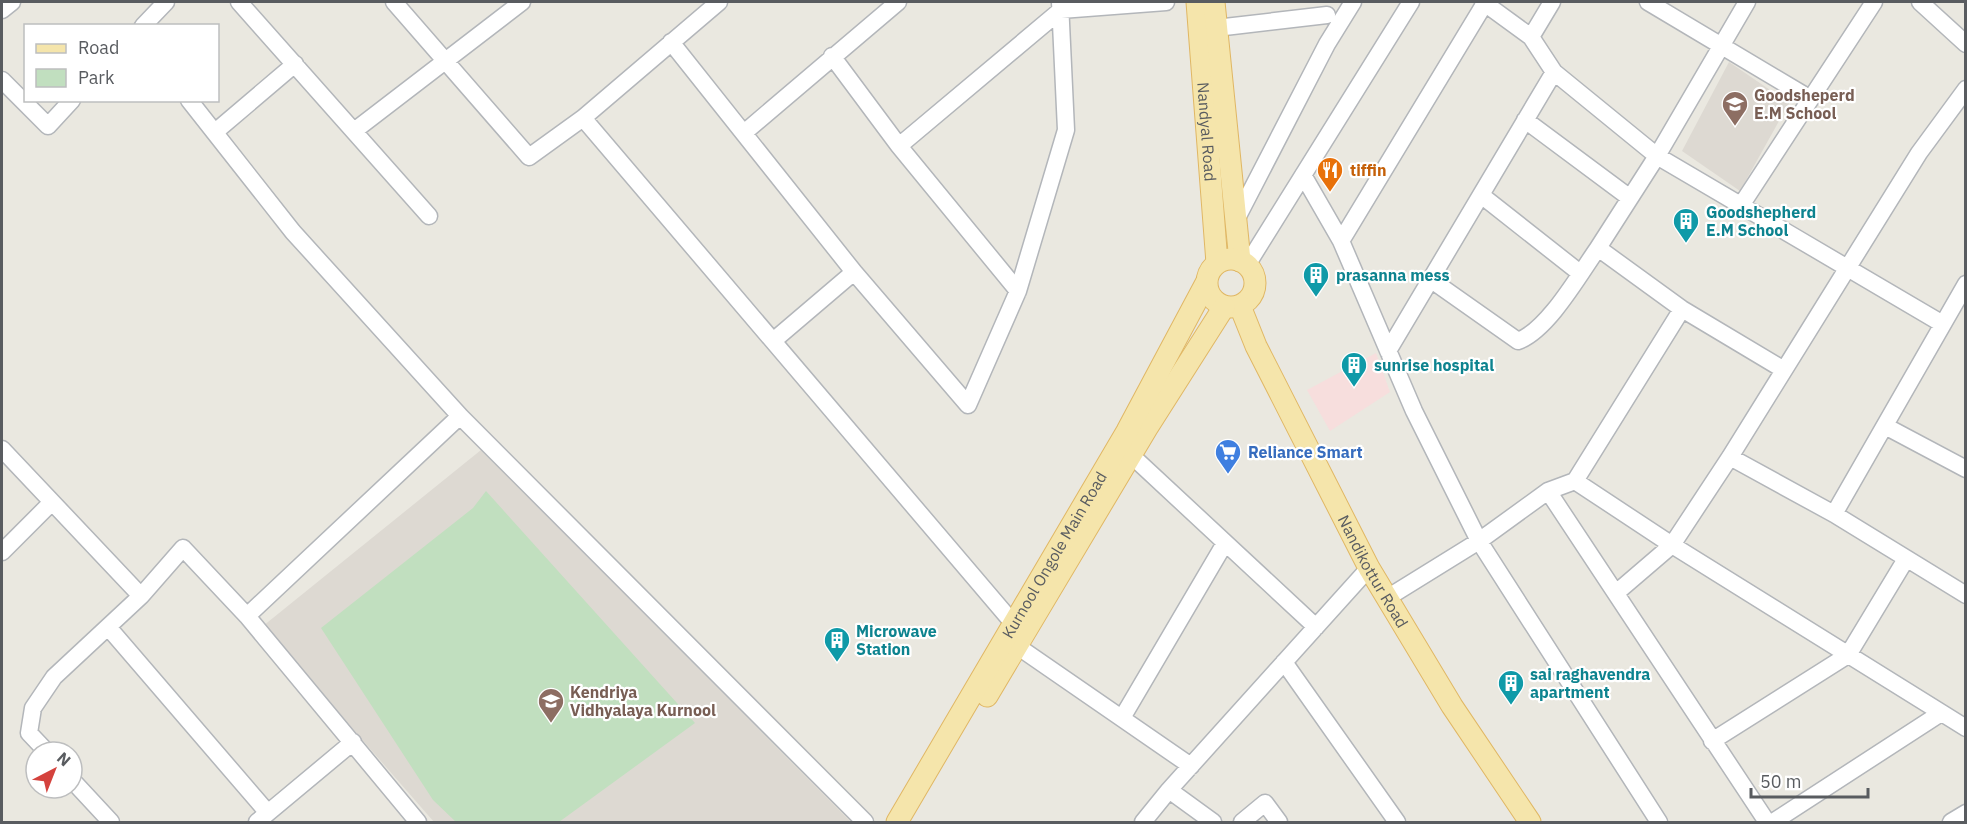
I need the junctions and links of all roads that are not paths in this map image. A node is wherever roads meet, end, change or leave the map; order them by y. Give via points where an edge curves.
1 (12, 2) edge
2 (166, 2) edge
3 (239, 2) edge
4 (394, 2) edge
5 (522, 2) edge
6 (719, 2) edge
7 (898, 2) edge
8 (1166, 2) edge
9 (1197, 2) edge
10 (1214, 2) edge
11 (1353, 2) edge
12 (1411, 2) edge
13 (1484, 2) edge
14 (1552, 2) edge
15 (1648, 2) edge
16 (1747, 2) edge
17 (1874, 2) edge
18 (1920, 2) edge
19 (1060, 6) edge
20 (1327, 8) edge
21 (2, 10) edge
22 (145, 24) edge
23 (1216, 28) junction
24 (1530, 37) junction
25 (671, 42) junction
26 (1327, 44) junction
27 (1965, 44) edge
28 (1722, 46) junction
29 (832, 56) junction
30 (446, 62) junction
31 (295, 64) junction
32 (1554, 72) junction
33 (2, 80) edge
34 (1965, 89) edge
35 (1809, 98) junction
36 (24, 102) edge
37 (24, 102) edge
38 (70, 102) edge
39 (191, 102) edge
40 (583, 118) junction
41 (1525, 120) junction
42 (354, 131) junction
43 (215, 132) junction
44 (745, 132) junction
45 (899, 146) junction
46 (1658, 156) junction
47 (1303, 175) junction
48 (1481, 195) junction
49 (1630, 198) junction
50 (1740, 207) junction
51 (429, 216) dead end
52 (1237, 218) junction
53 (1341, 241) junction
54 (1598, 248) junction
55 (1217, 263) junction
56 (1243, 263) junction
57 (1847, 266) junction
58 (854, 272) junction
59 (1580, 273) junction
60 (1430, 279) junction
61 (1206, 283) junction
62 (1965, 284) edge
63 (1018, 291) junction
64 (1232, 306) junction
65 (1682, 309) junction
66 (1941, 323) junction
67 (773, 341) junction
68 (1388, 351) junction
69 (1784, 370) junction
70 (460, 416) junction
71 (1885, 426) junction
72 (2, 449) edge
73 (1131, 455) junction
74 (1730, 457) junction
75 (1965, 469) edge
76 (1575, 481) junction
77 (1548, 492) junction
78 (52, 502) junction
79 (1834, 514) junction
80 (1479, 541) junction
81 (1225, 543) junction
82 (1672, 545) junction
83 (2, 552) edge
84 (1906, 559) junction
85 (1369, 568) junction
86 (1616, 594) junction
87 (1965, 595) edge
88 (141, 597) junction
89 (1387, 598) junction
90 (248, 616) junction
91 (1013, 623) junction
92 (108, 627) junction
93 (1316, 627) junction
94 (1017, 646) junction
95 (1848, 655) junction
96 (1284, 662) junction
97 (1941, 713) junction
98 (1122, 718) junction
99 (1965, 728) edge
100 (36, 740) edge
101 (1712, 741) junction
102 (353, 742) junction
103 (1191, 766) junction
104 (1169, 790) junction
105 (84, 793) edge
106 (1965, 813) edge
107 (262, 818) edge
108 (111, 822) edge
109 (418, 822) edge
110 (865, 822) edge
111 (897, 822) edge
112 (912, 822) edge
113 (1143, 822) edge
114 (1213, 822) edge
115 (1242, 822) edge
116 (1279, 822) edge
117 (1397, 822) edge
118 (1530, 822) edge
119 (1659, 822) edge
120 (1767, 822) edge
121 (1773, 822) edge
122 (1952, 822) edge

1 - 21 street
2 - 22 street
3 - 31 street
4 - 30 street
5 - 30 street
6 - 25 street
7 - 29 street
8 - 19 street
9 - 55 main road, Nandyal Road
10 - 23 main road, Nandyal Road
11 - 26 street
12 - 47 street
13 - 24 street
13 - 53 street
14 - 24 street
15 - 28 street
16 - 28 street
17 - 35 street
18 - 27 street
19 - 45 street
19 - 63 street via 1066,130
20 - 23 street
20 - 26 street
23 - 52 main road, Nandyal Road
24 - 32 street
25 - 40 street
25 - 44 street
26 - 52 street
28 - 35 street
28 - 46 street
29 - 44 street
29 - 45 street
30 - 40 street via 529,158
30 - 42 street
31 - 42 street
31 - 43 street
32 - 41 street
32 - 46 street
33 - 36 street
34 - 57 street
35 - 50 street
37 - 38 street via 48,126
39 - 43 street
40 - 67 street
41 - 48 street
41 - 49 street
42 - 51 street
43 - 70 street via 293,232
44 - 58 street
45 - 63 street
46 - 49 street
46 - 50 street
47 - 53 street
47 - 56 street
48 - 59 street
48 - 60 street
49 - 54 street
50 - 57 street
52 - 56 main road, Nandyal Road
53 - 68 street
54 - 59 street
54 - 65 street
55 - 56 main road via 1232,259
55 - 61 main road
56 - 64 main road via 1255,279 1255,287 1247,301
57 - 66 street
57 - 69 street
58 - 63 street via 968,405
58 - 67 street
59 - 60 street via 1530,337 1518,341
60 - 68 street
61 - 64 main road via 1211,298
61 - 91 main road, Kurnool Ongole Main Road via 1127,431
62 - 66 street
64 - 73 main road, Kurnool Ongole Main Road
64 - 85 main road, Nandikottur Road
65 - 69 street
65 - 76 street
66 - 71 street
67 - 91 street
68 - 80 street
69 - 74 street
70 - 90 street
70 - 110 street
71 - 75 street
71 - 79 street
72 - 78 street
73 - 81 street
73 - 94 main road, Kurnool Ongole Main Road
74 - 79 street
74 - 82 street
76 - 77 street
76 - 82 street
77 - 80 street
77 - 86 street
78 - 83 street
78 - 88 street
79 - 84 street
80 - 89 street
80 - 119 street
81 - 93 street
81 - 98 street
82 - 86 street
82 - 95 street
84 - 87 street
84 - 95 street
85 - 89 main road, Nandikottur Road
85 - 93 street
86 - 101 street
88 - 90 street via 183,548
88 - 92 street
89 - 118 main road, Nandikottur Road via 1452,706
90 - 102 street
91 - 111 main road, Kurnool Ongole Main Road
92 - 100 street via 54,676 33,708 29,733
92 - 107 street
93 - 96 street
94 - 98 street
94 - 112 main road, Kurnool Ongole Main Road
95 - 97 street
95 - 101 street
96 - 103 street
96 - 117 street
97 - 99 street
97 - 121 street
98 - 103 street
101 - 120 street
102 - 107 street
102 - 109 street
103 - 104 street
104 - 113 street
104 - 114 street
105 - 108 street
106 - 122 street
115 - 116 street via 1265,803

